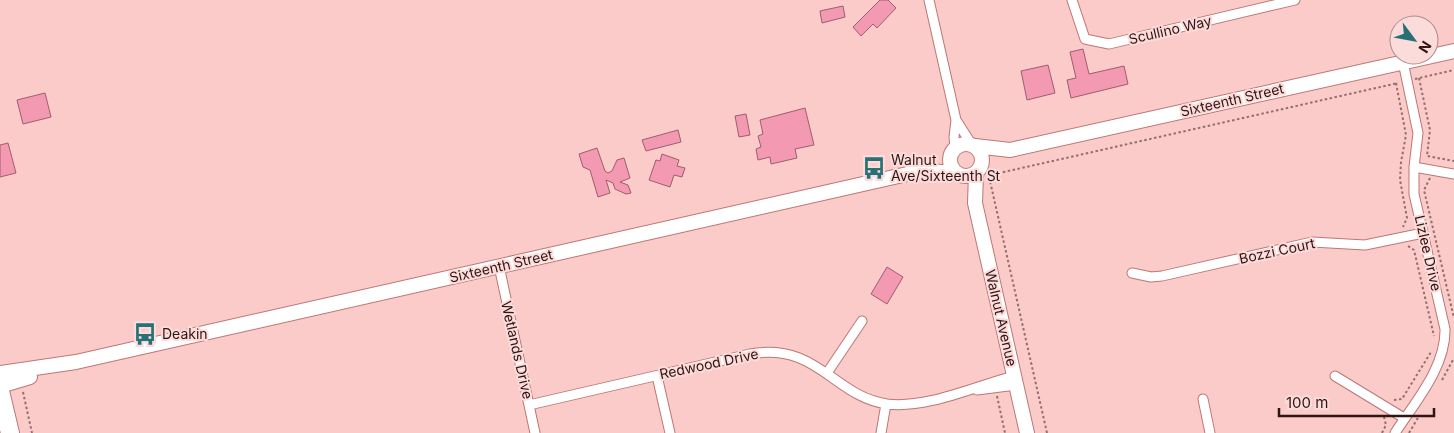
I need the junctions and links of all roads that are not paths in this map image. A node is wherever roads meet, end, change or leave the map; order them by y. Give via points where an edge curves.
1 (929, 0) edge
2 (1072, 0) edge
3 (1294, 0) edge
4 (1454, 51) edge
5 (1439, 54) edge
6 (1390, 65) edge
7 (1403, 65) edge
8 (956, 120) junction
9 (973, 146) junction
10 (1010, 150) junction
11 (953, 151) junction
12 (1414, 167) junction
13 (979, 169) junction
14 (926, 170) junction
15 (1454, 174) edge
16 (958, 175) junction
17 (975, 203) junction
18 (1423, 233) junction
19 (499, 266) junction
20 (1132, 273) dead end
21 (862, 320) dead end
22 (76, 362) junction
23 (0, 373) edge
24 (827, 373) junction
25 (657, 376) junction
26 (1335, 376) dead end
27 (1015, 380) junction
28 (0, 386) edge
29 (0, 391) edge
30 (967, 391) junction
31 (1203, 399) dead end
32 (886, 404) junction
33 (529, 405) junction
34 (1404, 418) junction
35 (10, 433) edge
36 (535, 433) edge
37 (670, 433) edge
38 (881, 433) edge
39 (1027, 433) edge
40 (1210, 433) edge
41 (1395, 433) edge

1 - 8 street
2 - 3 street, Scullino Way via 1085,39 1109,44
4 - 5 street, Sixteenth Street
6 - 10 street, Sixteenth Street
7 - 12 street, Lizlee Drive via 1418,133
8 - 9 street
8 - 11 street
9 - 10 street, Sixteenth Street
9 - 11 street via 960,145
9 - 13 street via 981,155
10 - 13 street, Sixteenth Street
11 - 14 street, Sixteenth Street
11 - 16 street via 950,166
12 - 15 street
12 - 18 street, Lizlee Drive via 1414,194
13 - 16 street via 965,177
13 - 17 street, Walnut Avenue
14 - 16 street, Sixteenth Street
14 - 19 street, Sixteenth Street
16 - 17 street, Walnut Avenue
17 - 27 street, Walnut Avenue
18 - 20 street, Bozzi Court via 1364,245 1312,242 1162,276
18 - 34 street, Lizlee Drive via 1446,343 1438,363
19 - 22 street, Sixteenth Street
19 - 33 street, Wetlands Drive
21 - 24 street
22 - 23 street, Sixteenth Street
22 - 28 street, Sixteenth Street
24 - 25 street, Redwood Drive via 797,356 772,351
24 - 32 street, Redwood Drive via 864,396
25 - 33 street, Redwood Drive
25 - 37 street
26 - 34 street
27 - 30 street, Redwood Drive
27 - 30 street, Redwood Drive via 995,389
27 - 39 street, Walnut Avenue
29 - 35 highway
30 - 32 street, Redwood Drive via 908,404
31 - 40 street
32 - 38 street
33 - 36 street, Wetlands Drive
34 - 41 street, Lizlee Drive

